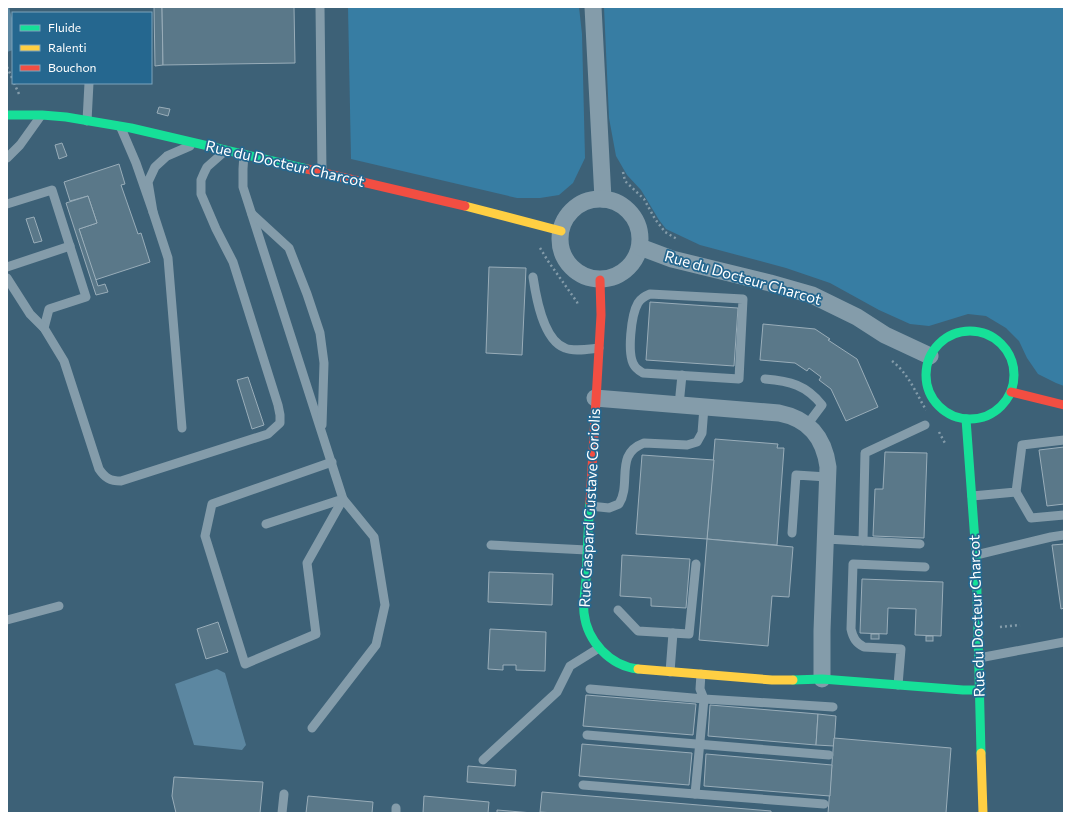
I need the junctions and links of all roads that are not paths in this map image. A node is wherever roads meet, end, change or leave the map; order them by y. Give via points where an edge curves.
1 (320, 7) edge
2 (593, 7) edge
3 (89, 84) edge
4 (7, 115) edge
5 (42, 115) junction
6 (87, 121) junction
7 (121, 126) junction
8 (198, 143) junction
9 (226, 150) junction
10 (244, 154) junction
11 (7, 158) edge
12 (322, 172) junction
13 (602, 199) junction
14 (7, 204) edge
15 (153, 212) junction
16 (252, 213) junction
17 (561, 231) junction
18 (70, 246) junction
19 (640, 247) junction
20 (7, 267) edge
21 (533, 277) dead end
22 (7, 278) edge
23 (600, 280) junction
24 (44, 328) junction
25 (599, 348) junction
26 (930, 356) junction
27 (682, 376) junction
28 (765, 379) dead end
29 (1011, 392) junction
30 (595, 398) junction
31 (680, 405) junction
32 (1064, 405) edge
33 (704, 407) junction
34 (966, 419) junction
35 (807, 425) junction
36 (925, 425) dead end
37 (182, 428) dead end
38 (322, 433) junction
39 (1064, 440) edge
40 (332, 462) junction
41 (827, 477) junction
42 (1016, 492) junction
43 (972, 496) junction
44 (343, 499) junction
45 (590, 506) junction
46 (1064, 515) edge
47 (266, 524) dead end
48 (792, 533) dead end
49 (1064, 535) edge
50 (826, 539) junction
51 (863, 541) junction
52 (920, 544) dead end
53 (491, 545) dead end
54 (587, 550) junction
55 (976, 555) junction
56 (696, 564) dead end
57 (925, 566) dead end
58 (59, 606) dead end
59 (618, 610) dead end
60 (7, 620) edge
61 (673, 633) junction
62 (1064, 642) edge
63 (599, 648) junction
64 (979, 658) junction
65 (670, 672) junction
66 (701, 674) junction
67 (822, 679) junction
68 (898, 685) junction
69 (590, 689) dead end
70 (980, 690) junction
71 (704, 699) junction
72 (833, 707) dead end
73 (312, 728) dead end
74 (587, 735) dead end
75 (700, 745) junction
76 (829, 755) dead end
77 (483, 760) dead end
78 (583, 785) dead end
79 (284, 794) dead end
80 (695, 794) junction
81 (824, 804) dead end
82 (282, 813) edge
83 (983, 813) edge

1 - 12 lane
2 - 13 street
3 - 6 lane
4 - 5 street, Rue du Docteur Charcot
5 - 6 street, Rue du Docteur Charcot
5 - 11 lane
6 - 7 street, Rue du Docteur Charcot
7 - 8 street, Rue du Docteur Charcot
7 - 15 lane
8 - 9 street, Rue du Docteur Charcot
8 - 15 lane via 168,156 154,167 148,182
9 - 10 street, Rue du Docteur Charcot
9 - 24 lane via 207,167 201,180 201,194 232,262 278,405 280,423 274,429 268,434 121,482 109,480 99,469 64,361
10 - 12 street, Rue du Docteur Charcot
10 - 16 lane via 243,187
12 - 17 street, Rue du Docteur Charcot
13 - 17 street via 591,200 576,207 565,220
13 - 19 street via 616,202 627,209 636,220 640,233
14 - 18 lane via 52,190
15 - 37 lane via 168,258
16 - 38 lane
16 - 38 lane via 289,248 320,333 324,363
17 - 23 street via 562,254 569,265 577,273
18 - 20 lane
18 - 24 lane via 86,297 49,309
19 - 23 street via 630,267 622,274
19 - 26 street, Rue du Docteur Charcot via 672,259 812,295
21 - 25 lane via 544,321 549,334 557,344 565,349
22 - 24 lane via 30,314
23 - 25 street, Rue Gaspard Gustave Coriolis
25 - 30 street, Rue Gaspard Gustave Coriolis
26 - 29 street via 942,340 960,332 979,331 996,339 1009,354 1014,373
26 - 34 street via 926,376 932,397 946,412
27 - 27 lane via 739,380 743,299 650,294 640,300 634,314 630,352 634,365 643,373
27 - 31 lane
28 - 35 lane via 795,384 815,396 822,406
29 - 32 street
29 - 34 street via 1000,407 985,417
30 - 31 street, Rue Gaspard Gustave Coriolis
30 - 45 street, Rue Gaspard Gustave Coriolis
31 - 33 street, Rue Gaspard Gustave Coriolis
33 - 35 street, Rue Gaspard Gustave Coriolis via 779,413 797,418
33 - 45 lane via 702,433 697,442 686,445 638,445 632,449 626,461 624,492 619,504 609,508
34 - 43 street, Rue du Docteur Charcot
35 - 41 street, Rue Gaspard Gustave Coriolis via 823,446
36 - 51 lane via 865,453
38 - 40 lane
39 - 42 lane via 1022,445
40 - 44 lane
40 - 44 lane via 212,504 206,536 245,664 316,634 307,563
41 - 48 lane via 796,475
41 - 50 street, Rue Gaspard Gustave Coriolis
42 - 43 lane
42 - 46 lane via 1031,518
43 - 55 street, Rue du Docteur Charcot
44 - 47 lane
44 - 73 lane via 374,537 385,605 376,645
45 - 54 street, Rue Gaspard Gustave Coriolis
49 - 55 lane
50 - 51 lane
50 - 67 street, Rue Gaspard Gustave Coriolis
51 - 52 lane
53 - 54 lane
54 - 63 street, Rue Gaspard Gustave Coriolis via 584,613 589,632
55 - 64 street, Rue du Docteur Charcot
56 - 61 lane via 689,634
57 - 68 lane via 853,564 852,636 864,647 901,649
58 - 60 lane
59 - 61 lane via 638,631
61 - 65 lane
62 - 64 lane
63 - 65 street, Rue Gaspard Gustave Coriolis via 615,662 629,668
63 - 77 lane via 570,666 557,692
64 - 70 street, Rue du Docteur Charcot
65 - 66 street, Rue Gaspard Gustave Coriolis
66 - 67 street, Rue Gaspard Gustave Coriolis via 772,680
66 - 71 lane via 700,689
67 - 68 street, Rue Gaspard Gustave Coriolis
68 - 70 street, Rue Gaspard Gustave Coriolis
69 - 71 lane
70 - 83 street, Rue du Docteur Charcot
71 - 72 lane
71 - 75 lane
74 - 75 lane
75 - 76 lane
75 - 80 lane
78 - 80 lane
79 - 82 lane
80 - 81 lane

